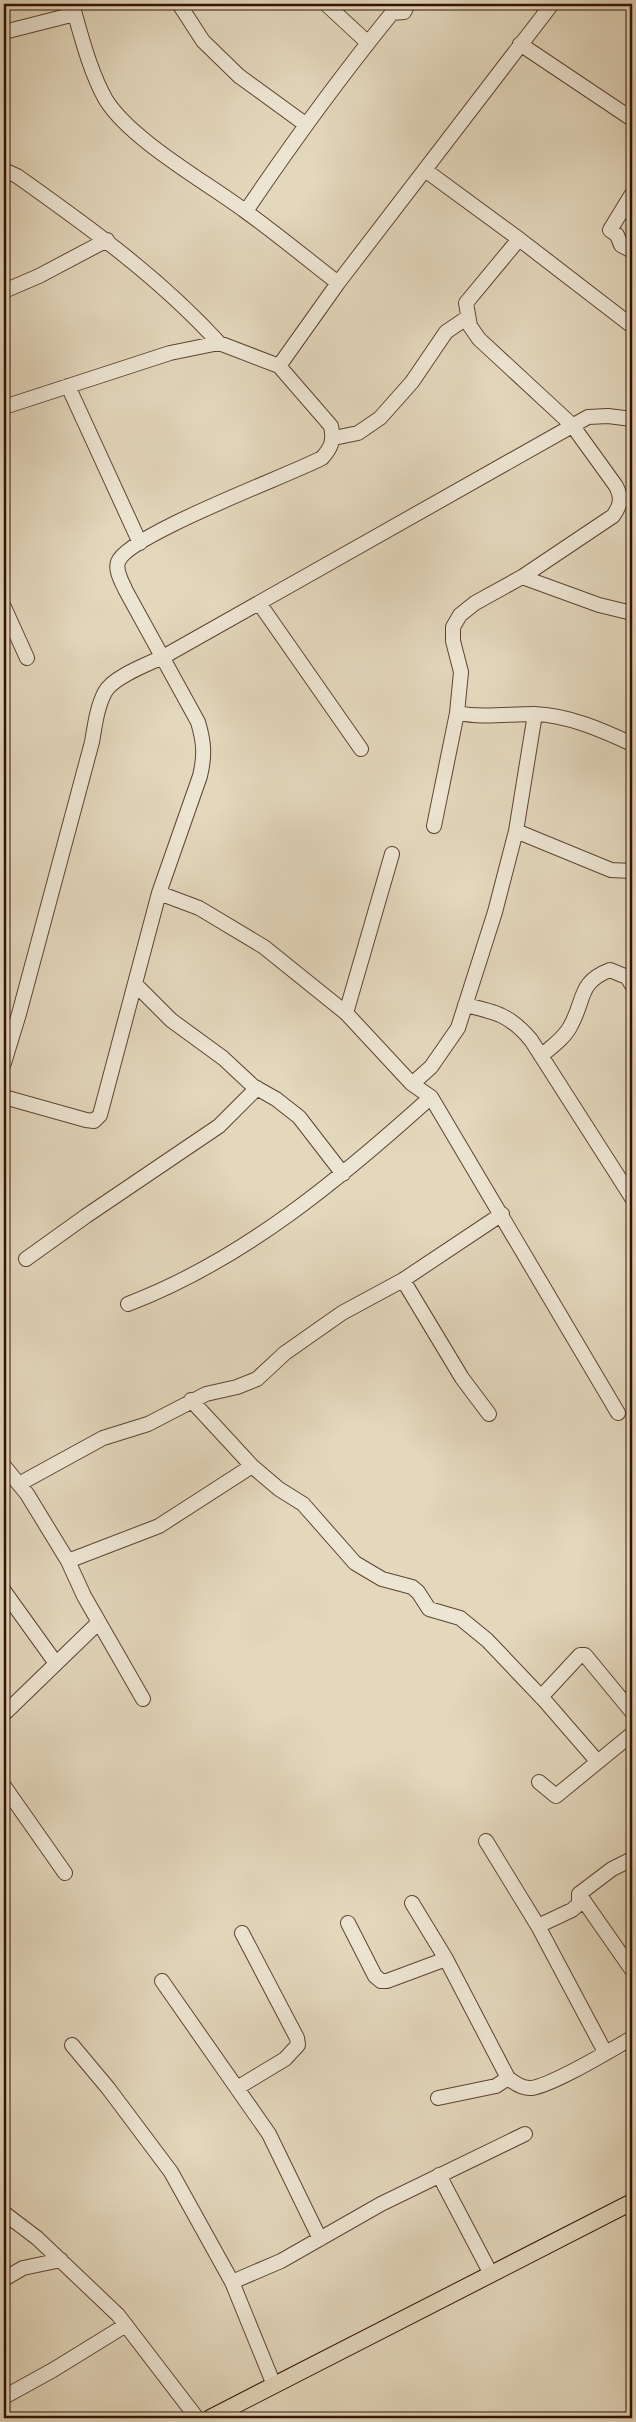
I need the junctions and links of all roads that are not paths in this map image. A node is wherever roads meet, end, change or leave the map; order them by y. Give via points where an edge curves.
1 (179, 4) edge
2 (326, 4) edge
3 (408, 4) edge
4 (552, 4) edge
5 (74, 9) edge
6 (4, 32) edge
7 (368, 43) junction
8 (520, 44) junction
9 (632, 119) edge
10 (305, 124) junction
11 (4, 170) edge
12 (425, 170) junction
13 (632, 194) edge
14 (246, 211) junction
15 (519, 239) junction
16 (107, 240) junction
17 (632, 251) edge
18 (338, 283) junction
19 (4, 291) edge
20 (468, 317) junction
21 (632, 326) edge
22 (219, 343) junction
23 (279, 366) junction
24 (68, 386) junction
25 (4, 407) edge
26 (632, 419) edge
27 (572, 425) junction
28 (334, 438) junction
29 (140, 542) junction
30 (522, 577) junction
31 (259, 603) junction
32 (4, 607) edge
33 (632, 613) edge
34 (163, 657) junction
35 (27, 658) dead end
36 (457, 713) junction
37 (535, 714) junction
38 (632, 744) edge
39 (361, 749) dead end
40 (434, 826) dead end
41 (516, 830) junction
42 (392, 854) dead end
43 (632, 871) edge
44 (159, 893) junction
45 (135, 984) junction
46 (632, 984) edge
47 (465, 1006) junction
48 (346, 1013) junction
49 (541, 1056) junction
50 (4, 1063) edge
51 (412, 1084) junction
52 (256, 1088) junction
53 (4, 1097) edge
54 (431, 1097) junction
55 (343, 1174) junction
56 (632, 1198) edge
57 (502, 1214) junction
58 (26, 1259) dead end
59 (403, 1280) junction
60 (128, 1304) dead end
61 (191, 1400) junction
62 (618, 1413) dead end
63 (489, 1414) dead end
64 (4, 1466) edge
65 (252, 1466) junction
66 (19, 1484) junction
67 (68, 1561) junction
68 (4, 1591) edge
69 (99, 1622) junction
70 (55, 1662) junction
71 (541, 1697) junction
72 (143, 1699) dead end
73 (632, 1712) edge
74 (4, 1714) edge
75 (632, 1734) edge
76 (596, 1761) junction
77 (539, 1782) dead end
78 (4, 1786) edge
79 (486, 1841) dead end
80 (632, 1860) edge
81 (65, 1873) dead end
82 (579, 1894) junction
83 (412, 1903) dead end
84 (348, 1923) dead end
85 (538, 1926) junction
86 (242, 1933) dead end
87 (446, 1959) junction
88 (632, 1970) edge
89 (162, 1981) dead end
90 (632, 2038) edge
91 (72, 2045) dead end
92 (605, 2052) junction
93 (508, 2078) junction
94 (237, 2088) junction
95 (438, 2098) dead end
96 (525, 2134) dead end
97 (438, 2176) junction
98 (631, 2205) edge
99 (4, 2213) edge
100 (320, 2238) junction
101 (60, 2260) junction
102 (491, 2274) junction
103 (4, 2279) edge
104 (232, 2282) junction
105 (126, 2325) junction
106 (274, 2385) junction
107 (4, 2397) edge
108 (197, 2418) edge
109 (210, 2418) edge

1 - 10 street via 203,40 239,76
2 - 7 street
3 - 7 street via 404,12 392,13
4 - 8 street
5 - 6 street
5 - 14 street via 97,80 120,118 155,147
7 - 10 street
8 - 9 street
8 - 12 street
10 - 14 street
11 - 16 street
12 - 15 street
12 - 18 street
13 - 17 street via 610,230 617,235 621,245
14 - 18 street
15 - 20 street via 466,303
15 - 21 street
16 - 19 street
16 - 22 street via 194,316
18 - 23 street
20 - 27 street via 479,339
20 - 28 street via 446,332 412,382 380,418 358,433
22 - 23 street
22 - 24 street via 170,352
23 - 28 street via 330,426
24 - 25 street
24 - 29 street
26 - 27 street via 588,417
27 - 30 street via 616,486 621,504 613,516
27 - 31 street
28 - 29 street via 330,450 322,458 233,495
29 - 34 street via 118,561 118,572
30 - 33 street
30 - 36 street via 475,603 460,615 453,627 461,672
31 - 34 street
31 - 39 street
32 - 35 street
34 - 44 street via 198,722 205,758
34 - 50 street via 137,669 106,690 99,706
36 - 37 street via 484,716
36 - 40 street
37 - 38 street via 575,721
37 - 41 street
41 - 43 street via 611,870
41 - 47 street
42 - 48 street
44 - 45 street
44 - 48 street via 199,908 264,946
45 - 52 street via 171,1020 223,1058
45 - 53 street via 104,1103 94,1121
46 - 49 street via 627,977 610,970 596,976 584,990 571,1026
47 - 49 street via 512,1020
47 - 51 street via 448,1045
48 - 51 street
49 - 56 street
51 - 54 street
52 - 55 street via 299,1117
52 - 58 street via 220,1126
54 - 55 street
54 - 57 street
55 - 60 street via 232,1254 168,1288
57 - 59 street
57 - 62 street
59 - 61 street via 342,1313 308,1336 257,1379
59 - 63 street via 462,1378
61 - 65 street
61 - 66 street via 148,1424 104,1438
64 - 66 street
65 - 67 street via 159,1526
65 - 71 street via 303,1504 355,1562 382,1579 412,1587 429,1609 465,1621
66 - 67 street
67 - 69 street
68 - 70 street
69 - 70 street
69 - 72 street
70 - 74 street
71 - 73 street via 580,1655 585,1655
71 - 76 street
75 - 76 street
76 - 77 street via 556,1796
78 - 81 street
79 - 85 street
80 - 82 street via 612,1869
82 - 85 street via 579,1904 572,1910
82 - 88 street
83 - 87 street
84 - 87 street via 375,1976 381,1980 387,1981
85 - 92 street
86 - 94 street via 298,2045 285,2059
87 - 93 street
89 - 94 street
90 - 92 street
91 - 104 street via 171,2172
92 - 93 street via 554,2080 531,2088 517,2085
93 - 95 street via 496,2086
94 - 100 street via 283,2159
96 - 97 street
97 - 100 street
97 - 102 street
98 - 102 main road
99 - 101 street
100 - 104 street via 281,2261
101 - 103 street via 23,2268
101 - 105 street
102 - 106 main road
104 - 106 street
105 - 107 street
105 - 108 street
106 - 109 main road

